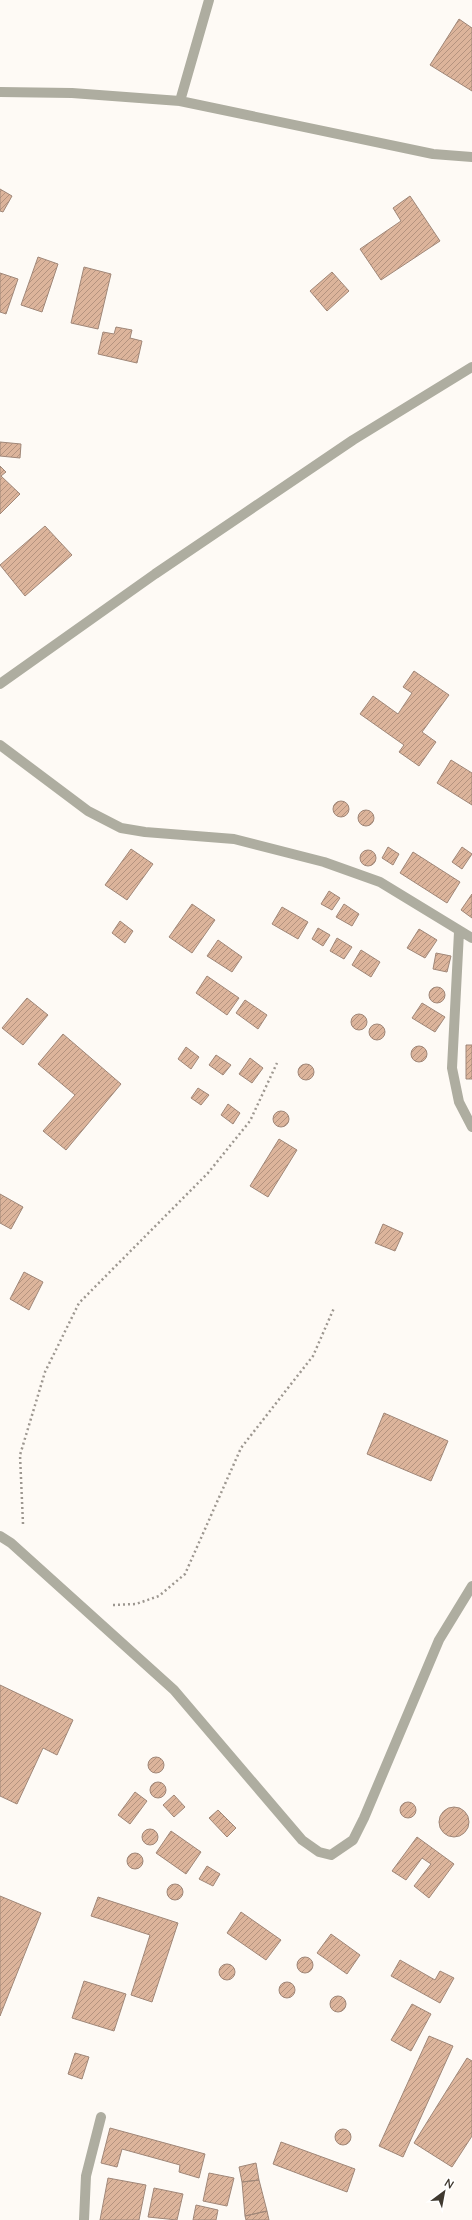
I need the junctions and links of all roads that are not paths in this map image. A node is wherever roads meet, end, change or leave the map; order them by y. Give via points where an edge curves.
1 (209, 0) edge
2 (0, 92) edge
3 (180, 101) junction
4 (470, 160) edge
5 (472, 367) edge
6 (0, 684) edge
7 (0, 745) edge
8 (459, 932) junction
9 (472, 938) edge
10 (472, 1127) edge
11 (0, 1536) edge
12 (472, 1586) edge
13 (101, 2117) dead end
14 (84, 2220) edge

1 - 3 street
2 - 3 street
3 - 4 street
5 - 6 street via 346,444 155,574
7 - 8 street via 88,811 121,828 234,839 324,862 380,882
8 - 9 street
8 - 10 street via 452,1068 458,1102
11 - 12 street via 174,1690 302,1840 319,1852 331,1855 353,1840 439,1640
13 - 14 street via 86,2176

